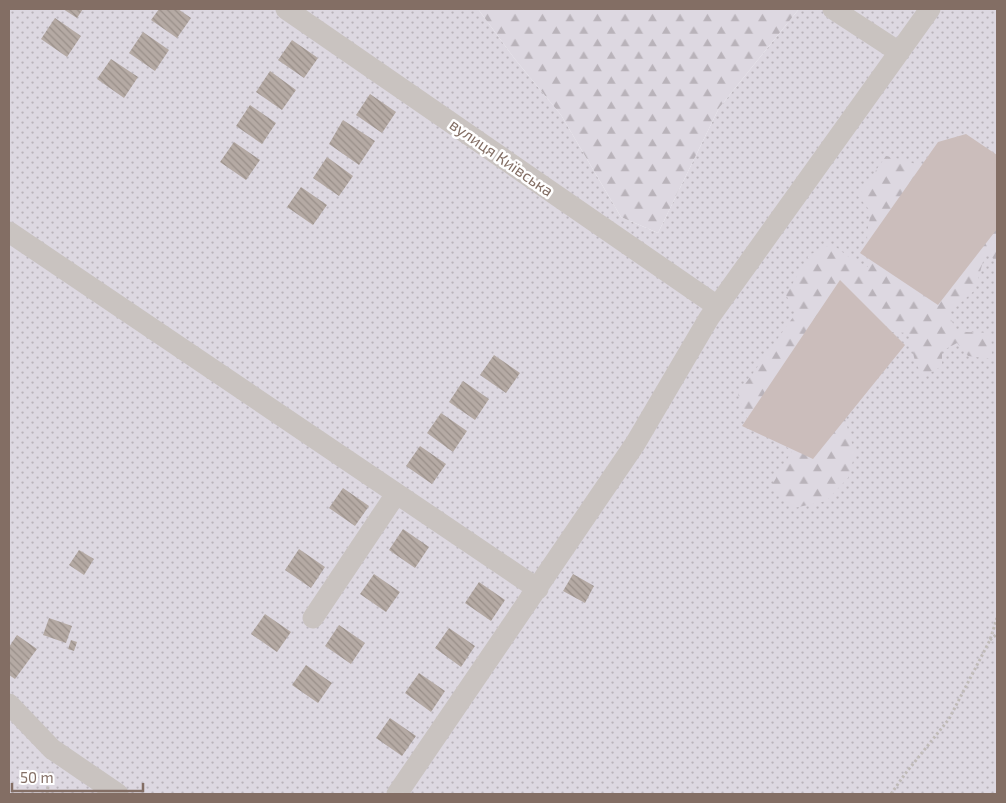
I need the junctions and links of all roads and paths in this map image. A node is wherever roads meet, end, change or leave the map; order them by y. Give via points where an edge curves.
1 (286, 9) edge
2 (833, 9) edge
3 (930, 9) edge
4 (899, 52) junction
5 (9, 232) edge
6 (717, 306) junction
7 (396, 494) junction
8 (538, 589) junction
9 (313, 618) dead end
10 (997, 618) edge
11 (997, 634) edge
12 (990, 640) junction
13 (9, 704) edge
14 (118, 794) edge
15 (397, 794) edge
16 (891, 794) edge

1 - 6 street, вулиця Київська
2 - 4 street
3 - 4 street
4 - 6 street
5 - 7 street
6 - 8 street via 635,444
7 - 8 street
7 - 9 street
8 - 15 street
10 - 12 path
11 - 12 path
12 - 16 path via 949,719
13 - 14 street via 52,749

